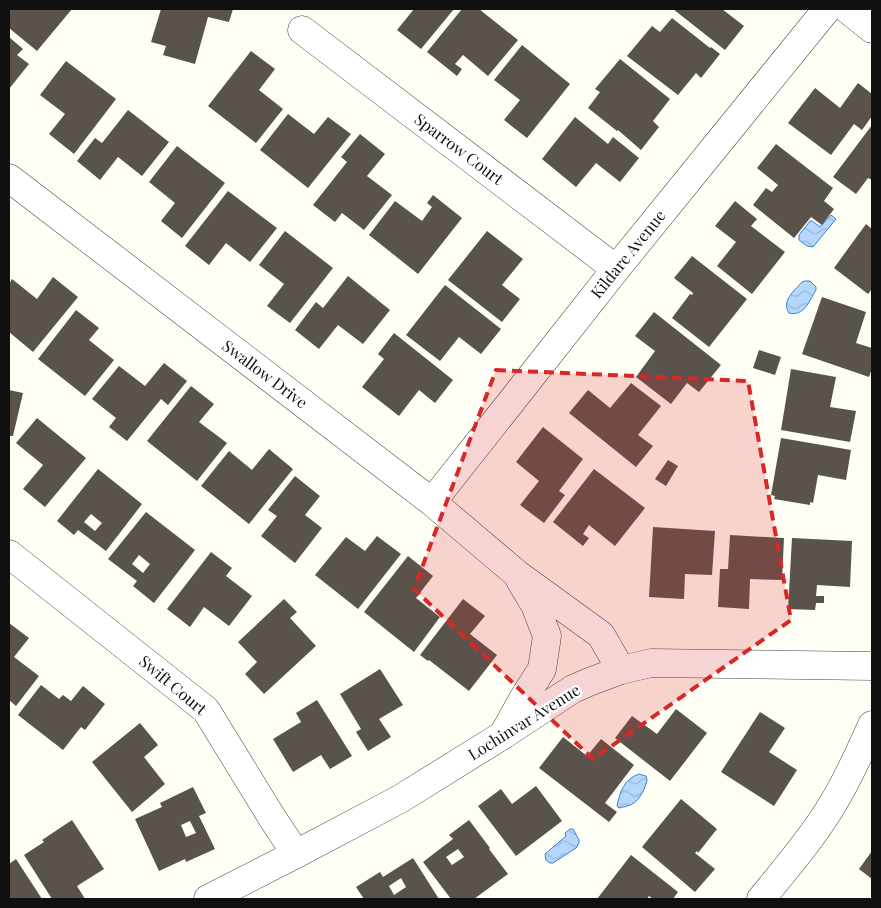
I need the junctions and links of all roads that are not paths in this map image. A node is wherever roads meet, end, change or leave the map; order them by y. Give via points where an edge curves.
1 (827, 9) edge
2 (847, 9) edge
3 (872, 29) edge
4 (302, 30) dead end
5 (9, 178) edge
6 (616, 269) junction
7 (432, 502) junction
8 (9, 554) edge
9 (517, 574) junction
10 (872, 666) edge
11 (621, 670) junction
12 (872, 725) edge
13 (503, 735) junction
14 (296, 854) junction
15 (208, 899) edge
16 (761, 899) edge

1 - 6 street, Kildare Avenue
2 - 3 street
4 - 6 street, Sparrow Court
5 - 7 street, Swallow Drive
6 - 7 street, Kildare Avenue
7 - 9 street, Swallow Drive
8 - 14 street, Swift Court via 206,710
9 - 11 street, Swallow Drive via 601,635
9 - 13 street, Swallow Drive via 535,605 547,636 542,670
10 - 11 street, Lochinvar Avenue via 651,663
11 - 13 street, Lochinvar Avenue via 573,689
12 - 16 street via 829,811
13 - 14 street, Lochinvar Avenue via 400,798
14 - 15 street, Lochinvar Avenue

